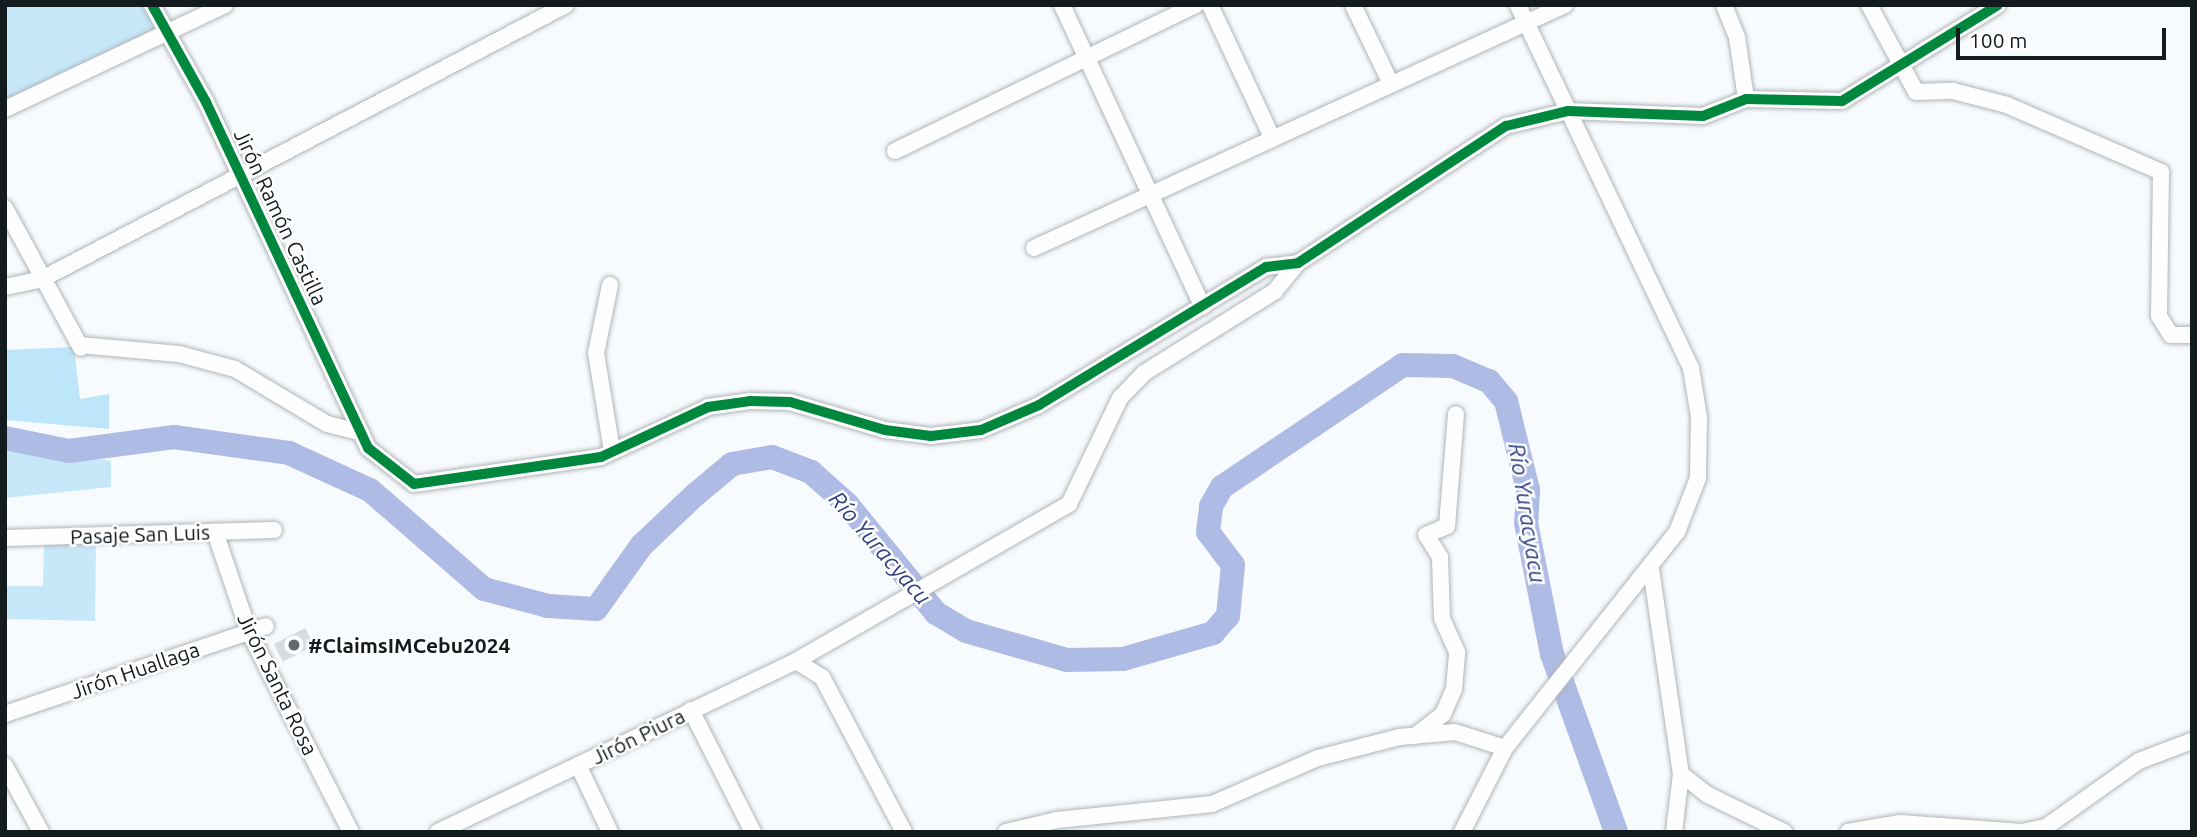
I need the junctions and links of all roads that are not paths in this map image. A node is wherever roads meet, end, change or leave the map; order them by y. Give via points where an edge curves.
1 (152, 5) edge
2 (225, 5) edge
3 (566, 5) edge
4 (1062, 5) edge
5 (1196, 5) edge
6 (1210, 5) edge
7 (1353, 5) edge
8 (1518, 5) edge
9 (1565, 5) edge
10 (1724, 5) edge
11 (1869, 5) edge
12 (1998, 5) edge
13 (1526, 22) junction
14 (168, 32) junction
15 (1086, 56) junction
16 (1899, 71) junction
17 (1390, 82) junction
18 (1746, 99) junction
19 (5, 109) edge
20 (1568, 111) junction
21 (1271, 135) junction
22 (895, 150) dead end
23 (238, 172) junction
24 (1152, 197) junction
25 (5, 208) edge
26 (1034, 248) dead end
27 (1298, 263) junction
28 (42, 279) junction
29 (610, 285) dead end
30 (5, 287) edge
31 (1203, 307) junction
32 (2192, 335) edge
33 (1456, 414) dead end
34 (360, 432) junction
35 (612, 451) junction
36 (274, 530) dead end
37 (215, 532) junction
38 (5, 538) edge
39 (1651, 569) junction
40 (266, 626) dead end
41 (249, 632) junction
42 (796, 661) junction
43 (691, 710) junction
44 (5, 714) edge
45 (1415, 736) junction
46 (2192, 741) edge
47 (1505, 748) junction
48 (578, 765) junction
49 (5, 766) edge
50 (1681, 774) junction
51 (1920, 823) junction
52 (41, 832) edge
53 (351, 832) edge
54 (438, 832) edge
55 (610, 832) edge
56 (753, 832) edge
57 (904, 832) edge
58 (1006, 832) edge
59 (1462, 832) edge
60 (1674, 832) edge
61 (1784, 832) edge
62 (1848, 832) edge
63 (1935, 832) edge

1 - 14 street, Jirón Ramón Castilla
2 - 14 street
3 - 23 street
4 - 15 street
5 - 15 street
6 - 21 street
7 - 17 street
8 - 13 street
9 - 13 street
10 - 18 street via 1737,37
11 - 16 street
12 - 16 street
13 - 17 street
13 - 20 street
14 - 19 street
14 - 23 street, Jirón Ramón Castilla
15 - 22 street
15 - 24 street
16 - 18 street via 1824,105
16 - 32 street via 1916,92 1953,92 2007,105 2161,172 2159,316 2171,335
17 - 21 street
18 - 20 street via 1703,116
20 - 27 street via 1506,126
20 - 39 street via 1691,368 1699,417 1698,478 1677,533
21 - 24 street
23 - 28 street
23 - 34 street, Jirón Ramón Castilla
24 - 26 street
24 - 31 street
25 - 28 street
27 - 31 street via 1265,267
27 - 42 street, Jirón Piura via 1275,291 1144,373 1120,398 1077,495
28 - 30 street
28 - 34 street via 80,347 179,354 235,369 327,424
29 - 35 street via 596,353
31 - 35 street via 1039,405 981,430 931,436 886,430 790,402 750,401 708,407
33 - 45 street via 1447,526 1426,535 1440,557 1442,618 1457,652 1454,689 1443,715
34 - 35 street, Jirón Ramón Castilla via 368,449 414,484
36 - 37 street, Pasaje San Luis
37 - 38 street, Pasaje San Luis
37 - 41 street, Jirón Santa Rosa
39 - 47 street
39 - 50 street
40 - 41 street, Jirón Huallaga
41 - 44 street, Jirón Huallaga
41 - 53 street, Jirón Santa Rosa
42 - 43 street, Jirón Piura
42 - 57 street via 822,677
43 - 48 street, Jirón Piura
43 - 56 street
45 - 47 street via 1455,732
45 - 58 street via 1318,758 1212,804 1057,820
46 - 51 street via 2139,761 2046,827 2022,832
47 - 59 street
48 - 54 street, Jirón Piura
48 - 55 street
49 - 52 street
50 - 60 street
50 - 61 street via 1708,795
51 - 62 street
51 - 63 street

